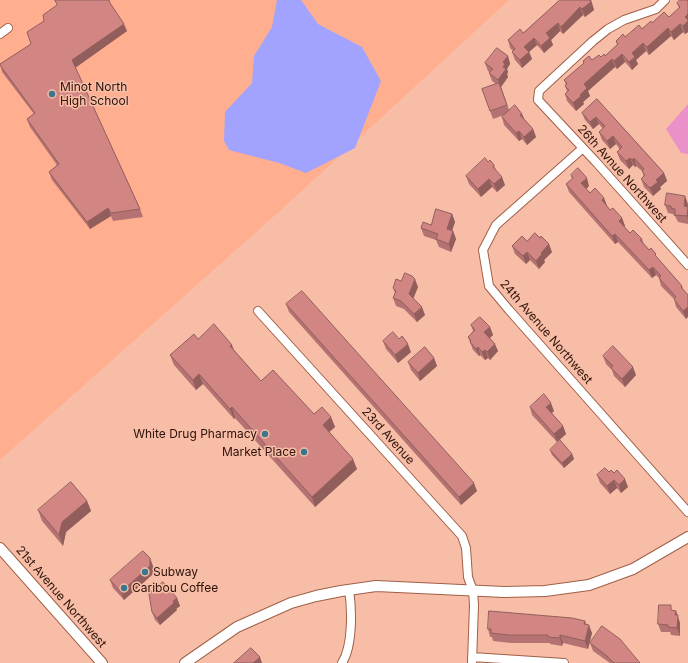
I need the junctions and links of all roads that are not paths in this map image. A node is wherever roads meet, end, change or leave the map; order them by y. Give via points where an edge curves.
1 (665, 0) edge
2 (8, 28) dead end
3 (0, 34) edge
4 (583, 148) junction
5 (687, 262) edge
6 (258, 311) dead end
7 (688, 512) edge
8 (688, 537) edge
9 (0, 548) edge
10 (350, 590) junction
11 (473, 591) junction
12 (472, 660) edge
13 (102, 663) edge
14 (185, 663) edge
15 (342, 663) edge
16 (564, 663) edge

1 - 4 street, 26th Avnue Northwest via 656,9 624,20 608,29 539,91 538,100
2 - 3 street
4 - 5 street, 26th Avnue Northwest
4 - 7 street, 24th Avenue Northwest via 496,225 482,250 489,286
6 - 11 street, 23rd Avenue via 462,536 466,548 468,577
8 - 11 street via 633,569 589,586 545,591
9 - 13 street, 21st Avenue Northwest
10 - 11 street via 376,586
10 - 14 street via 291,603 258,617 236,627
10 - 15 street via 350,636
11 - 12 street, 23rd Avenue
12 - 16 street

